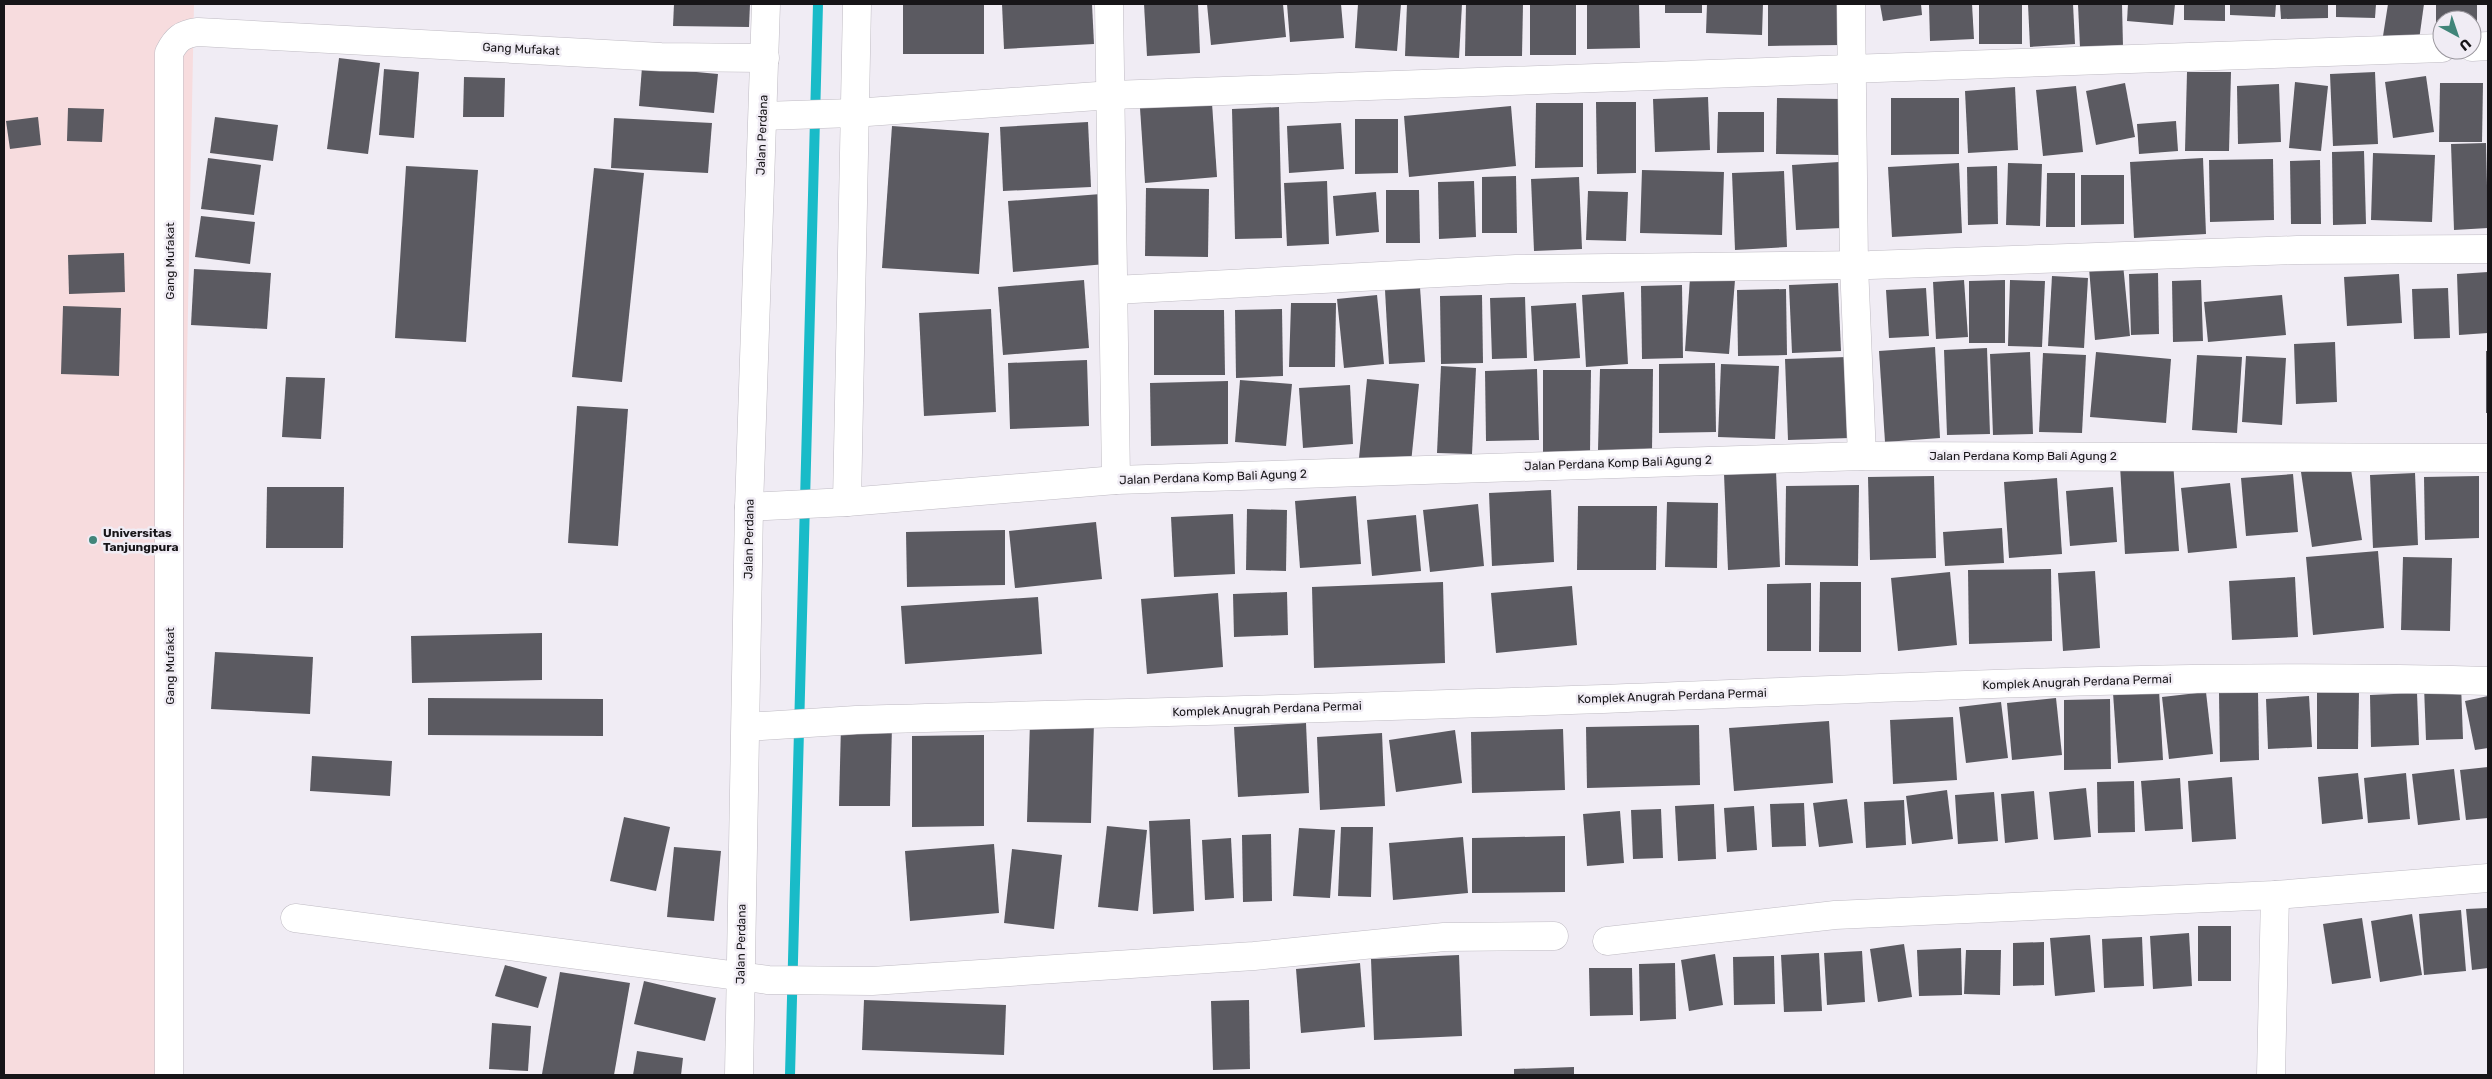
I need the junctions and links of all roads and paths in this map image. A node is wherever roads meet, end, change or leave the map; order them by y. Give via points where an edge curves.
1 (766, 4) edge
2 (857, 4) edge
3 (1109, 4) edge
4 (1851, 4) edge
5 (2432, 48) edge
6 (765, 58) junction
7 (1852, 70) junction
8 (1112, 95) junction
9 (848, 113) junction
10 (769, 116) junction
11 (2488, 249) edge
12 (1854, 264) junction
13 (1114, 290) junction
14 (1862, 456) junction
15 (2488, 458) edge
16 (1116, 480) junction
17 (841, 503) junction
18 (761, 506) junction
19 (2488, 681) edge
20 (758, 726) junction
21 (2488, 878) edge
22 (2275, 895) junction
23 (294, 918) dead end
24 (1554, 936) dead end
25 (1607, 941) dead end
26 (741, 977) junction
27 (169, 1075) edge
28 (739, 1075) edge
29 (2271, 1075) edge

1 - 6 street, Jalan Perdana
2 - 9 street
3 - 8 street
4 - 7 street
5 - 7 street
6 - 10 street, Jalan Perdana
6 - 27 street, Gang Mufakat via 660,57 198,32 186,33 175,41 169,53
7 - 8 street
7 - 12 street
8 - 9 street
8 - 13 street
9 - 10 street
9 - 17 street
10 - 18 street, Jalan Perdana
11 - 12 street via 2297,250
12 - 13 street via 1516,269
12 - 14 street
13 - 16 street
14 - 15 street, Jalan Perdana Komp Bali Agung 2
14 - 16 street, Jalan Perdana Komp Bali Agung 2
16 - 17 street, Jalan Perdana Komp Bali Agung 2
17 - 18 street, Jalan Perdana Komp Bali Agung 2
18 - 20 street, Jalan Perdana
19 - 20 street, Komplek Anugrah Perdana Permai via 2363,677 2101,680 1566,701 856,720
20 - 26 street, Jalan Perdana
21 - 22 street
22 - 25 street via 1835,915
22 - 29 street
23 - 26 street
24 - 26 street via 1444,937 1254,956 872,981
26 - 28 street, Jalan Perdana

